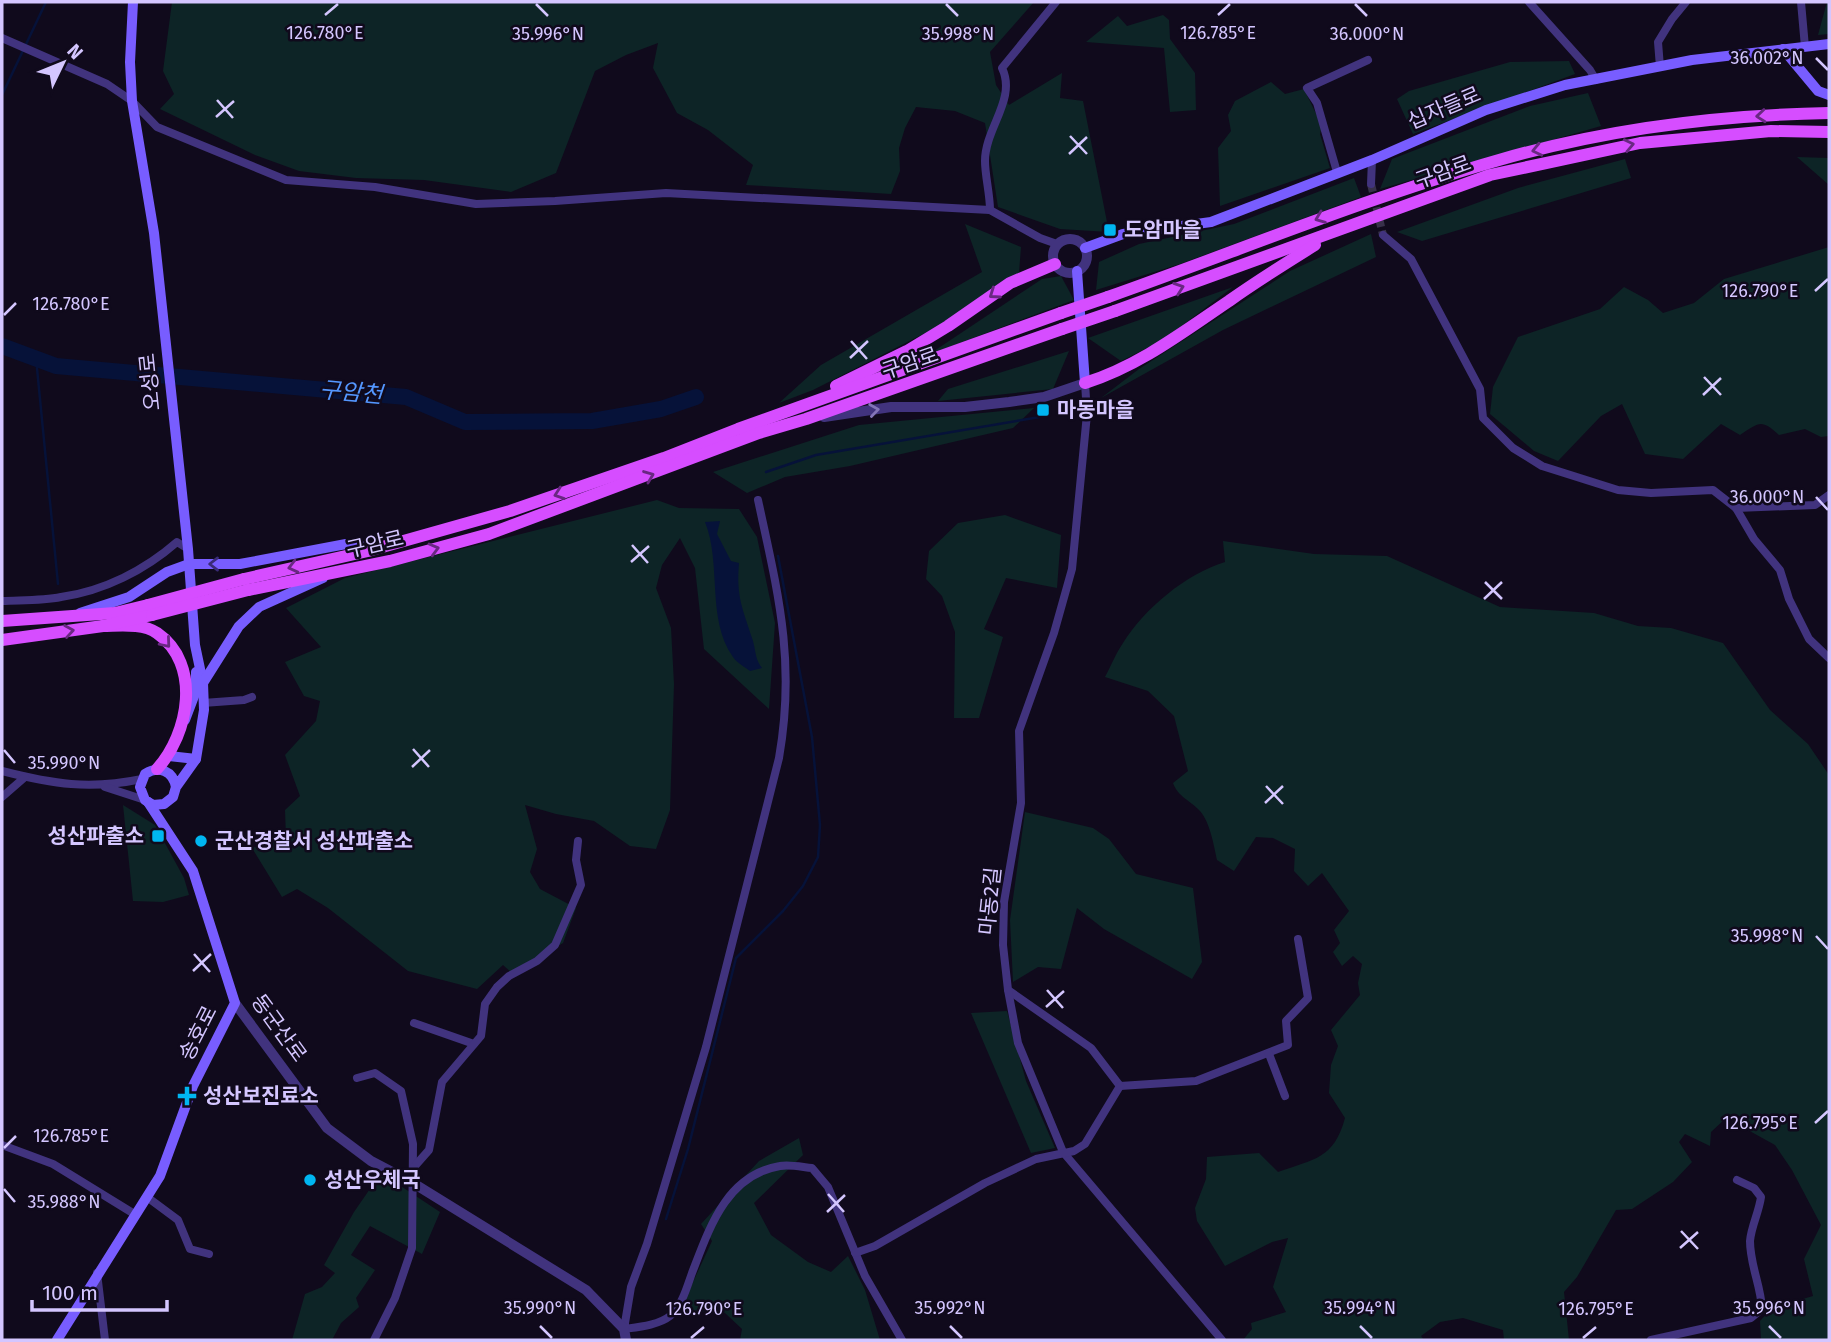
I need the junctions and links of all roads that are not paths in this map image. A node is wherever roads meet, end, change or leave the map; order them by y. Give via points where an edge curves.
1 (133, 2) edge
2 (1056, 2) edge
3 (1529, 2) edge
4 (1686, 2) edge
5 (1801, 2) edge
6 (2, 38) edge
7 (1829, 44) edge
8 (1805, 47) junction
9 (1783, 49) junction
10 (1368, 60) dead end
11 (1660, 67) junction
12 (1596, 80) junction
13 (1829, 94) edge
14 (132, 101) junction
15 (1829, 113) edge
16 (1829, 132) edge
17 (1372, 160) junction
18 (1337, 172) junction
19 (1371, 184) tunnel mouth
20 (990, 210) junction
21 (1335, 232) junction
22 (1383, 235) tunnel mouth
23 (1057, 244) junction
24 (1085, 248) junction
25 (1055, 264) junction
26 (1077, 271) junction
27 (1085, 383) junction
28 (806, 419) junction
29 (738, 429) junction
30 (1829, 495) edge
31 (758, 500) dead end
32 (1736, 508) junction
33 (378, 548) junction
34 (188, 549) junction
35 (189, 564) junction
36 (331, 574) junction
37 (246, 585) junction
38 (2, 601) edge
39 (150, 610) junction
40 (64, 618) junction
41 (2, 621) edge
42 (103, 626) junction
43 (2, 640) edge
44 (195, 645) junction
45 (1829, 658) edge
46 (203, 683) junction
47 (251, 697) dead end
48 (203, 703) junction
49 (178, 736) junction
50 (169, 757) junction
51 (195, 759) junction
52 (158, 769) junction
53 (2, 771) edge
54 (25, 777) junction
55 (142, 779) junction
56 (102, 786) junction
57 (176, 787) junction
58 (2, 797) edge
59 (146, 801) junction
60 (169, 802) junction
61 (168, 834) junction
62 (578, 841) dead end
63 (1298, 939) dead end
64 (1009, 990) junction
65 (235, 1003) junction
66 (414, 1023) dead end
67 (474, 1044) junction
68 (1269, 1054) junction
69 (356, 1078) dead end
70 (1120, 1086) junction
71 (1285, 1096) dead end
72 (2, 1145) edge
73 (1063, 1152) junction
74 (414, 1167) junction
75 (1737, 1180) dead end
76 (413, 1183) junction
77 (147, 1197) junction
78 (135, 1214) junction
79 (855, 1253) junction
80 (209, 1254) dead end
81 (97, 1273) junction
82 (625, 1335) edge
83 (57, 1340) edge
84 (106, 1340) edge
85 (374, 1340) edge
86 (902, 1340) edge
87 (1222, 1340) edge
88 (1651, 1340) edge

1 - 14 main road, 오성로
2 - 20 street via 1002,68 1007,94 985,161
3 - 12 street
4 - 11 street via 1658,42
5 - 8 street
6 - 14 street
7 - 8 main road, 십자들로
8 - 9 main road, 십자들로
9 - 11 main road, 십자들로
9 - 13 main road via 1818,91
10 - 18 street via 1307,88 1317,103
11 - 12 main road, 십자들로
12 - 17 main road, 십자들로 via 1486,110
14 - 20 street via 158,127 286,180 375,187 476,204 666,193
14 - 34 main road, 오성로 via 154,233
15 -> 29 main road, 구암로, bridge via 1686,122 1602,135 1500,159 1349,207
21 -> 16 main road, 구암로 via 1490,175 1640,143 1770,131
17 - 18 main road, 십자들로
17 - 19 street
18 - 24 main road, 십자들로 via 1211,222 1123,234
20 - 23 street
21 - 27 main road via 1168,343 1114,374
28 -> 21 main road, 구암로, bridge
22 - 32 street via 1411,260 1480,389 1483,418 1513,448 1542,466 1618,490 1713,490
23 - 24 street via 1072,239
23 - 25 street
24 - 26 street via 1087,258
25 - 26 street via 1067,272
25 -> 29 main road via 1010,283 907,351
26 - 27 main road
28 -> 27 street via 891,407 1009,402 1044,397
27 - 64 street, 마동2길 via 1087,414 1072,569 1019,731 1021,803 1003,924
36 -> 28 main road, 구암로 via 489,534
29 -> 33 main road, 구암로 via 510,511
30 - 32 street via 1815,505
31 - 82 street via 784,627 786,716 706,1047 631,1287
32 - 45 street via 1780,570 1809,639
33 -> 35 main road via 346,544 240,564
33 -> 37 main road, 구암로
34 - 35 main road, 오성로
34 - 38 street via 177,542 157,559 107,585 61,597
35 - 40 main road via 167,572 129,597
35 - 44 main road, 오성로
36 - 37 main road, 구암로
36 - 46 main road via 259,607 239,626
37 - 39 main road, 구암로, bridge
39 - 40 main road, 구암로
39 - 42 main road, 구암로
40 - 41 main road, 구암로
43 -> 42 main road, 구암로
42 -> 49 main road via 156,632 173,652 186,688 186,710
44 - 46 main road, 오성로
44 - 49 main road via 196,691
46 - 48 main road, 오성로
47 - 48 street
48 - 51 main road, 오성로
49 - 50 main road
50 - 51 main road
50 - 52 main road
51 - 57 main road
52 - 55 main road
52 - 57 main road via 173,776
53 - 54 street
54 - 56 street
54 - 58 street
55 - 56 street
55 - 59 main road
56 - 59 street
57 - 60 main road
59 - 60 main road
59 - 61 main road, 동군산로
60 - 61 main road
61 - 65 main road, 동군산로 via 193,871
62 - 67 street via 581,886 555,945 497,987 485,1004 481,1036
63 - 68 street via 1308,998 1286,1021 1288,1045
64 - 70 street via 1091,1048
64 - 73 street, 마동2길 via 1018,1043
65 - 76 street, 동군산로 via 327,1128 371,1161
65 - 77 main road, 송호로 via 192,1086 160,1176
66 - 67 street
67 - 74 street via 442,1082 429,1150
68 - 70 street via 1196,1081
68 - 71 street
69 - 74 street via 375,1073 401,1091
70 - 73 street via 1085,1143
72 - 78 street via 53,1164
73 - 79 street via 985,1183
73 - 87 street, 마동2길
74 - 76 street
75 - 88 street via 1761,1197 1750,1238 1762,1309 1751,1318
76 - 82 street, 동군산로 via 586,1290
76 - 85 street via 412,1248 396,1298
77 - 78 main road, 송호로
77 - 80 street via 178,1220 190,1249
78 - 81 main road, 송호로
79 - 82 street via 828,1186 812,1168 780,1165 747,1178 728,1196 710,1225 683,1298 670,1316
79 - 86 street
81 - 83 main road, 송호로
81 - 84 street

